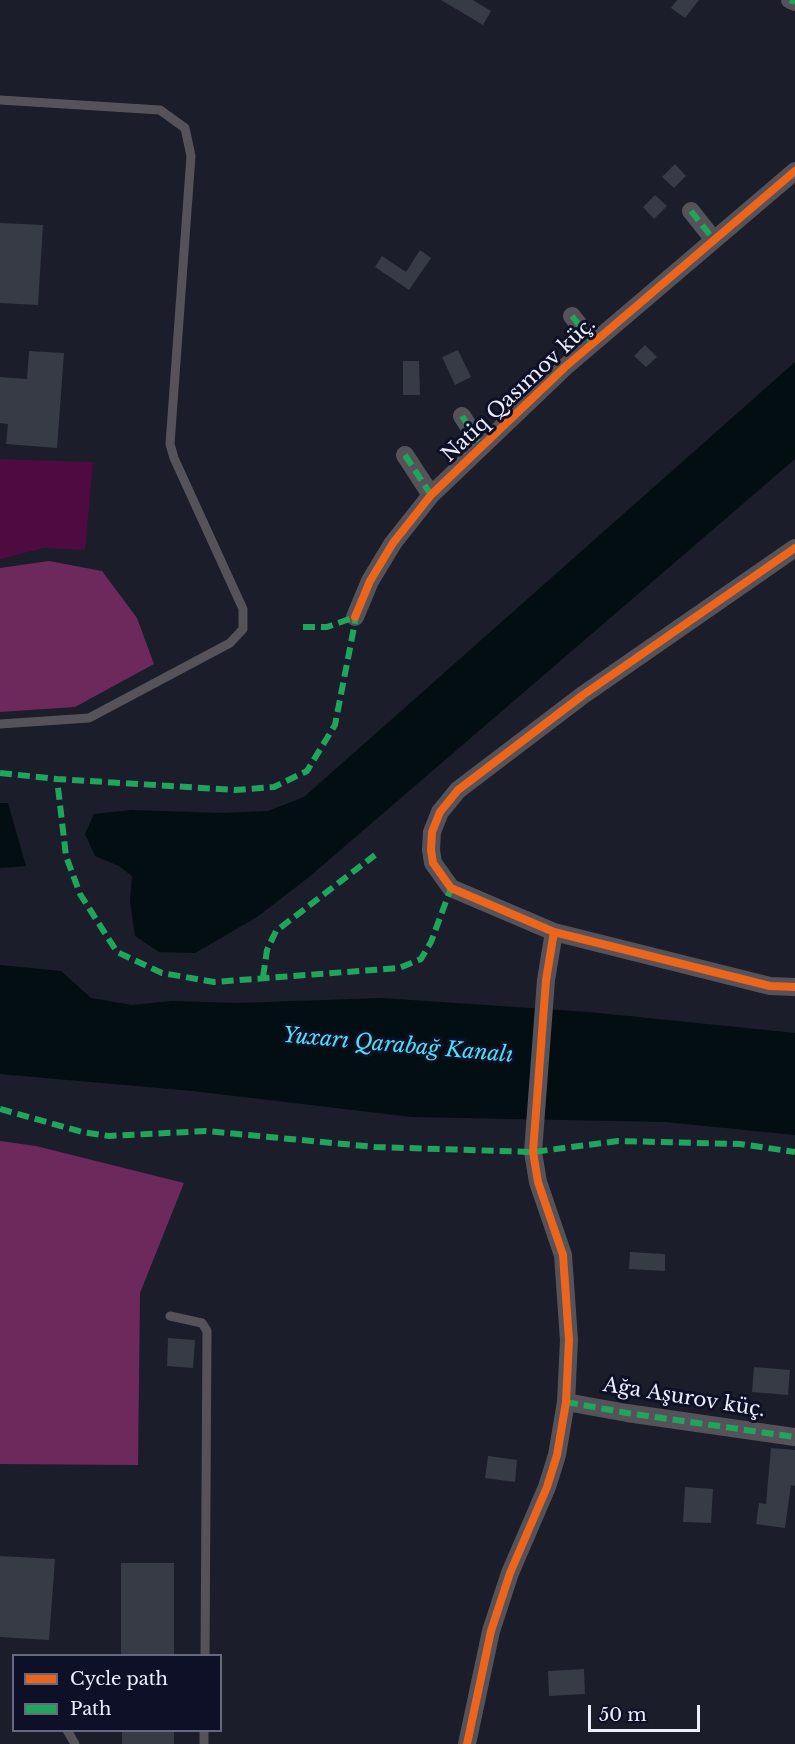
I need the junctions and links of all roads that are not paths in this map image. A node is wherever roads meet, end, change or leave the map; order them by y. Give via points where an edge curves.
1 (790, 0) edge
2 (795, 2) edge
3 (0, 100) edge
4 (795, 171) edge
5 (691, 211) dead end
6 (714, 240) junction
7 (572, 316) dead end
8 (593, 343) junction
9 (462, 416) dead end
10 (481, 446) junction
11 (405, 455) dead end
12 (431, 495) junction
13 (795, 548) edge
14 (355, 617) dead end
15 (0, 724) edge
16 (554, 932) junction
17 (795, 987) edge
18 (170, 1316) dead end
19 (566, 1402) junction
20 (795, 1437) edge
21 (205, 1654) edge
22 (467, 1744) edge

1 - 2 street
3 - 15 lane via 160,110 185,128 191,156 170,444 243,609 243,629 230,643 89,718
4 - 6 street, Natiq Qasımov küç.
5 - 6 street
6 - 8 street, Natiq Qasımov küç.
7 - 8 street
8 - 10 street, Natiq Qasımov küç.
9 - 10 street
10 - 12 street, Natiq Qasımov küç.
11 - 12 street
12 - 14 street, Natiq Qasımov küç. via 393,543
13 - 16 street via 583,695 458,790 440,812 432,832 431,850 433,863 451,888
16 - 17 street via 770,986
16 - 19 street via 546,980 533,1152 563,1255 569,1340
18 - 21 lane via 202,1323 207,1331
19 - 20 street, Ağa Aşurov küç.
19 - 22 street via 547,1487 510,1573 491,1630

